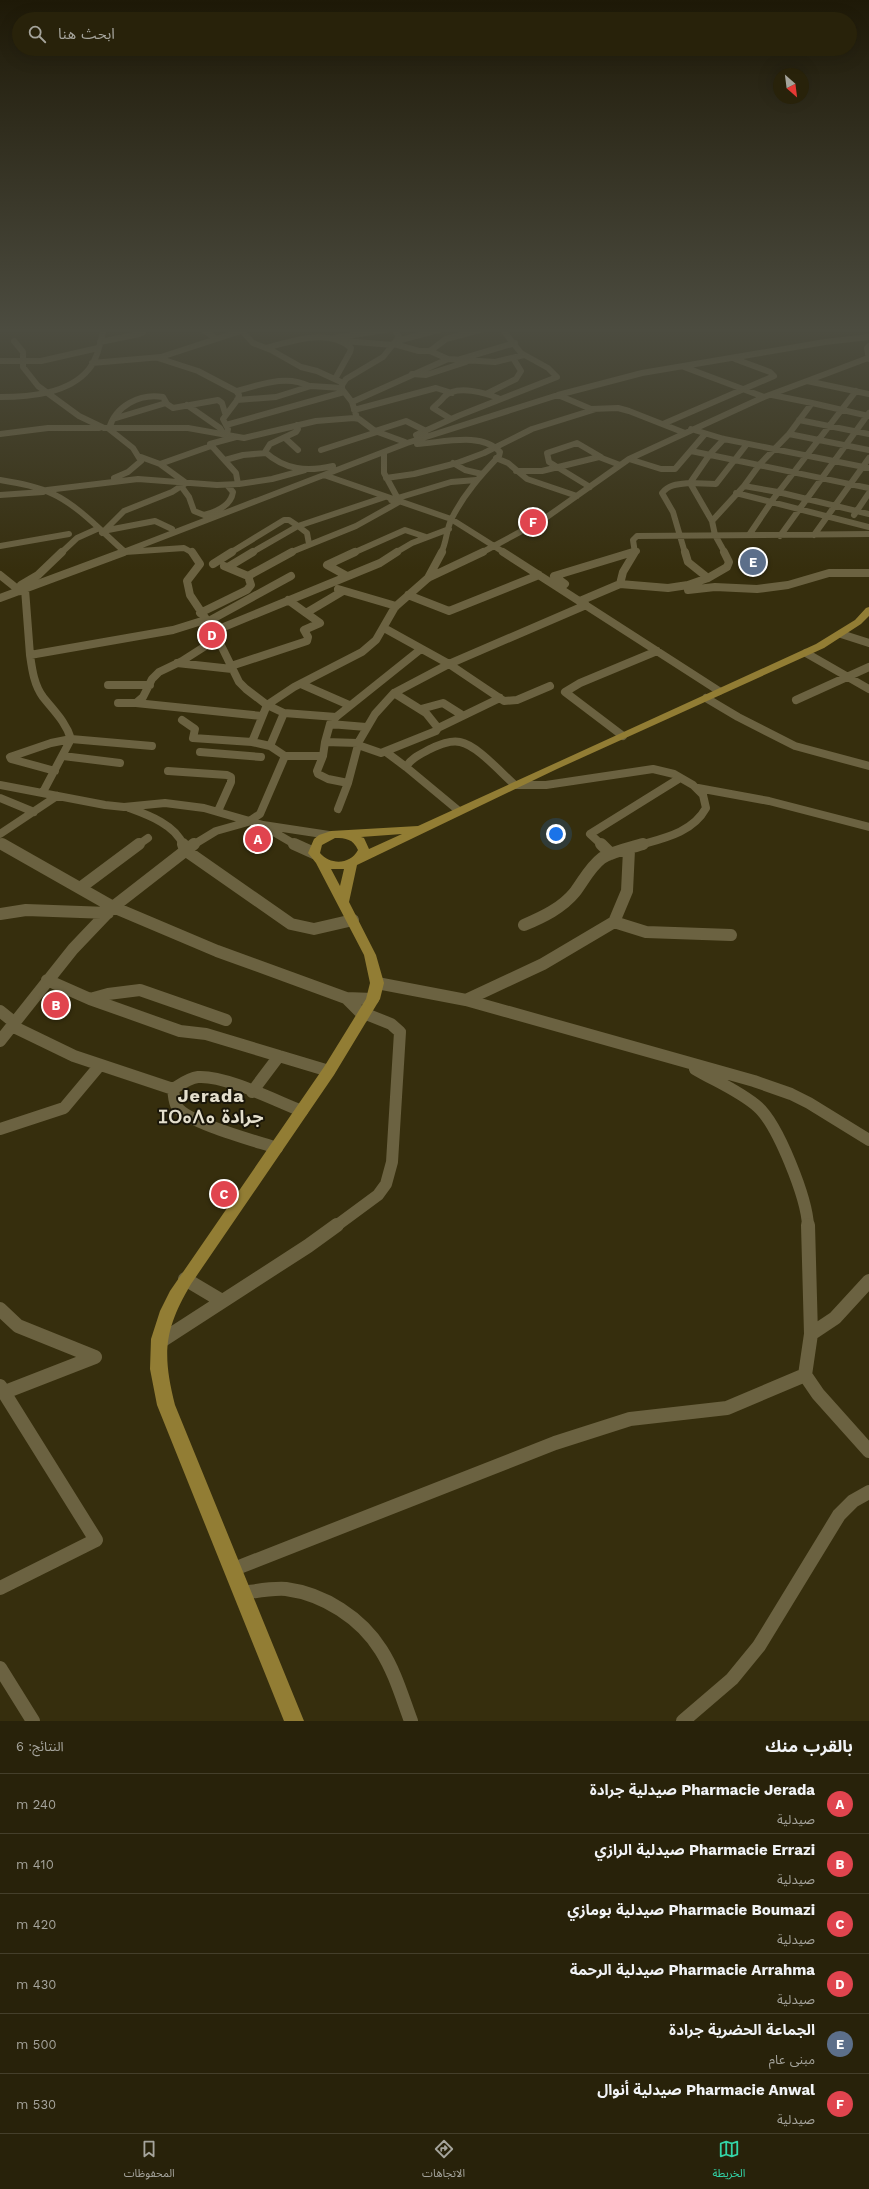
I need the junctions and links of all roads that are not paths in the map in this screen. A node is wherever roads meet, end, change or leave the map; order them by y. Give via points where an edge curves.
1 (70, 409) edge
2 (122, 409) edge
3 (146, 409) edge
4 (193, 409) edge
5 (224, 409) edge
6 (228, 409) edge
7 (274, 409) edge
8 (435, 409) edge
9 (475, 409) edge
10 (512, 409) edge
11 (595, 409) edge
12 (622, 409) edge
13 (697, 409) edge
14 (738, 409) edge
15 (808, 409) edge
16 (843, 409) edge
17 (844, 409) edge
18 (354, 410) edge
19 (225, 413) junction
20 (868, 415) edge
21 (357, 418) junction
22 (451, 419) junction
23 (111, 420) junction
24 (800, 420) junction
25 (663, 424) junction
26 (226, 425) junction
27 (297, 425) junction
28 (831, 426) junction
29 (101, 428) junction
30 (109, 429) junction
31 (426, 431) junction
32 (688, 431) junction
33 (376, 432) junction
34 (855, 432) junction
35 (225, 433) junction
36 (0, 434) edge
37 (705, 434) junction
38 (789, 434) junction
39 (869, 434) edge
40 (236, 437) junction
41 (286, 438) junction
42 (724, 439) junction
43 (397, 440) junction
44 (820, 440) junction
45 (406, 442) junction
46 (747, 444) junction
47 (845, 445) junction
48 (211, 446) junction
49 (496, 447) junction
50 (775, 449) junction
51 (298, 450) dead end
52 (321, 450) dead end
53 (869, 450) edge
54 (691, 451) junction
55 (384, 452) junction
56 (266, 453) junction
57 (710, 454) junction
58 (808, 456) junction
59 (141, 457) junction
60 (601, 457) junction
61 (496, 458) junction
62 (869, 458) edge
63 (629, 459) junction
64 (735, 459) junction
65 (225, 460) junction
66 (835, 461) junction
67 (454, 463) junction
68 (160, 464) junction
69 (760, 464) junction
70 (620, 465) junction
71 (556, 466) junction
72 (866, 468) edge
73 (305, 470) junction
74 (516, 471) junction
75 (792, 472) junction
76 (482, 474) junction
77 (324, 475) junction
78 (386, 478) junction
79 (820, 479) junction
80 (0, 480) edge
81 (430, 480) junction
82 (476, 480) junction
83 (107, 482) junction
84 (690, 483) junction
85 (184, 484) junction
86 (238, 484) junction
87 (227, 485) junction
88 (848, 485) junction
89 (744, 486) junction
90 (590, 487) junction
91 (869, 488) edge
92 (46, 491) junction
93 (778, 492) junction
94 (736, 493) junction
95 (869, 493) edge
96 (1, 495) edge
97 (577, 496) junction
98 (393, 499) junction
99 (808, 499) junction
100 (769, 503) junction
101 (835, 506) junction
102 (797, 510) junction
103 (857, 511) junction
104 (209, 514) junction
105 (869, 514) edge
106 (827, 517) junction
107 (451, 519) junction
108 (712, 521) junction
109 (850, 521) junction
110 (298, 526) junction
111 (869, 526) edge
112 (449, 529) junction
113 (102, 531) junction
114 (172, 532) junction
115 (868, 533) edge
116 (69, 534) dead end
117 (392, 534) junction
118 (715, 535) junction
119 (749, 535) junction
120 (814, 535) junction
121 (842, 535) junction
122 (679, 536) junction
123 (780, 536) junction
124 (426, 537) junction
125 (412, 543) junction
126 (310, 544) junction
127 (0, 546) edge
128 (495, 547) junction
129 (184, 548) junction
130 (122, 550) junction
131 (637, 551) junction
132 (200, 564) junction
133 (213, 564) junction
134 (228, 567) junction
135 (869, 574) edge
136 (0, 575) edge
137 (539, 575) junction
138 (248, 576) junction
139 (291, 576) dead end
140 (347, 576) junction
141 (428, 578) junction
142 (708, 578) junction
143 (620, 584) junction
144 (327, 585) junction
145 (668, 588) junction
146 (20, 589) junction
147 (343, 591) junction
148 (408, 595) junction
149 (0, 598) edge
150 (288, 600) junction
151 (584, 602) junction
152 (396, 606) junction
153 (869, 610) edge
154 (200, 612) junction
155 (306, 613) junction
156 (206, 621) junction
157 (384, 628) junction
158 (216, 634) junction
159 (841, 634) junction
160 (869, 643) edge
161 (421, 649) junction
162 (657, 651) junction
163 (806, 653) junction
164 (30, 655) junction
165 (177, 663) junction
166 (449, 664) junction
167 (869, 667) edge
168 (231, 668) junction
169 (848, 677) junction
170 (301, 684) junction
171 (108, 685) dead end
172 (150, 685) junction
173 (550, 686) dead end
174 (869, 689) edge
175 (719, 691) junction
176 (394, 693) junction
177 (500, 698) junction
178 (706, 698) junction
179 (796, 700) dead end
180 (118, 703) dead end
181 (136, 703) junction
182 (267, 705) junction
183 (349, 705) junction
184 (421, 709) junction
185 (284, 713) junction
186 (462, 715) junction
187 (262, 716) junction
188 (182, 720) dead end
189 (333, 721) junction
190 (366, 727) junction
191 (437, 730) junction
192 (623, 736) junction
193 (71, 739) junction
194 (227, 741) junction
195 (252, 742) junction
196 (325, 742) junction
197 (450, 742) junction
198 (358, 744) junction
199 (152, 746) dead end
200 (270, 746) junction
201 (200, 752) dead end
202 (386, 752) junction
203 (221, 753) junction
204 (63, 756) junction
205 (285, 756) junction
206 (323, 756) junction
207 (261, 757) dead end
208 (120, 762) dead end
209 (869, 766) edge
210 (406, 767) junction
211 (55, 771) junction
212 (168, 771) dead end
213 (680, 778) junction
214 (348, 783) junction
215 (515, 785) junction
216 (2, 787) edge
217 (698, 788) junction
218 (43, 792) junction
219 (57, 796) junction
220 (0, 798) edge
221 (124, 807) junction
222 (338, 809) dead end
223 (218, 811) junction
224 (459, 811) junction
225 (34, 812) junction
226 (248, 822) junction
227 (264, 825) junction
228 (869, 827) edge
229 (421, 829) junction
230 (0, 834) edge
231 (342, 834) junction
232 (329, 835) junction
233 (148, 838) dead end
234 (0, 843) edge
235 (185, 850) junction
236 (629, 850) junction
237 (314, 853) junction
238 (611, 854) junction
239 (354, 861) junction
240 (322, 863) junction
241 (80, 888) junction
242 (343, 901) junction
243 (110, 910) junction
244 (0, 914) edge
245 (353, 920) junction
246 (614, 922) junction
247 (524, 925) dead end
248 (731, 935) dead end
249 (47, 980) junction
250 (377, 983) junction
251 (346, 998) junction
252 (90, 999) junction
253 (466, 1000) junction
254 (368, 1010) junction
255 (0, 1011) edge
256 (226, 1020) dead end
257 (14, 1024) junction
258 (0, 1041) edge
259 (279, 1056) junction
260 (683, 1062) junction
261 (100, 1065) junction
262 (330, 1071) junction
263 (173, 1089) junction
264 (252, 1092) junction
265 (302, 1111) junction
266 (0, 1129) edge
267 (869, 1140) edge
268 (277, 1148) junction
269 (185, 1279) junction
270 (869, 1281) edge
271 (222, 1301) junction
272 (0, 1309) edge
273 (811, 1334) junction
274 (158, 1343) junction
275 (805, 1374) junction
276 (3, 1389) edge
277 (869, 1451) edge
278 (869, 1492) edge
279 (234, 1569) junction
280 (0, 1588) edge
281 (243, 1592) junction
282 (0, 1668) edge
283 (33, 1721) edge
284 (294, 1721) edge
285 (411, 1721) edge
286 (683, 1721) edge

1 - 29 street
2 - 23 street
3 - 23 street
4 - 35 street
5 - 19 street
6 - 19 street
7 - 26 street
8 - 22 street
9 - 22 street
10 - 45 street
11 - 49 street via 529,430
12 - 25 street
13 - 25 street
14 - 32 street
15 - 24 street
16 - 28 street
17 - 20 street
18 - 21 street
19 - 26 street via 223,419
20 - 34 street
21 - 27 street
21 - 33 street
22 - 31 street
23 - 30 street
24 - 28 street
24 - 38 street
25 - 32 street
26 - 35 street
27 - 40 street via 250,437
27 - 41 street via 297,431
28 - 34 street
28 - 44 street
29 - 30 street
29 - 36 street via 48,428
30 - 35 street via 177,427
30 - 59 street
31 - 33 street via 406,421
31 - 45 street
32 - 37 street
32 - 63 street
33 - 43 street
33 - 52 street
34 - 39 street
34 - 47 street
35 - 40 street
37 - 42 street
37 - 54 street
38 - 44 street
38 - 50 street
40 - 48 street via 213,442
41 - 51 street
41 - 56 street via 267,446
42 - 46 street
42 - 57 street
43 - 45 street
43 - 73 street via 346,462
44 - 47 street
44 - 58 street
45 - 49 street via 419,444 470,440
45 - 55 street
46 - 50 street
46 - 64 street
47 - 53 street
47 - 66 street
48 - 65 street
48 - 68 street
49 - 61 street via 500,454
49 - 67 street
50 - 58 street
50 - 69 street
54 - 57 street
54 - 63 street via 672,470
55 - 77 street
55 - 78 street via 382,468
56 - 65 street
56 - 73 street via 276,462
57 - 64 street
57 - 84 street
58 - 66 street
58 - 75 street
59 - 68 street
59 - 83 street via 141,461 134,468
60 - 70 street
60 - 71 street
60 - 71 street via 576,443 547,453 548,461
61 - 74 street via 508,463
61 - 76 street
62 - 72 street
63 - 70 street
64 - 69 street
64 - 84 street via 716,484
65 - 86 street via 236,473
66 - 72 street
66 - 79 street
67 - 76 street via 465,470
67 - 81 street
68 - 85 street
69 - 75 street
69 - 89 street
70 - 90 street
71 - 74 street via 542,471
71 - 90 street
72 - 88 street
73 - 86 street
74 - 97 street via 531,481
75 - 79 street
75 - 93 street
76 - 82 street
77 - 98 street
77 - 114 street
78 - 81 street
78 - 98 street
79 - 88 street
79 - 99 street
80 - 92 street
81 - 82 street
81 - 98 street
82 - 107 street
83 - 85 street via 156,480
83 - 92 street
84 - 108 street
84 - 122 street via 669,486 662,493 673,512
85 - 87 street
85 - 104 street via 195,512 201,515
85 - 113 street via 121,513
86 - 87 street
87 - 104 street via 233,492 231,500
88 - 91 street
88 - 101 street
89 - 93 street
89 - 94 street
90 - 97 street
92 - 96 street
92 - 113 street via 63,499
93 - 99 street
93 - 100 street
94 - 100 street
94 - 108 street
95 - 103 street
97 - 128 street via 544,519
98 - 107 street
98 - 110 street
98 - 126 street via 356,526
99 - 101 street
99 - 102 street
100 - 102 street
100 - 119 street
101 - 103 street
101 - 106 street
102 - 106 street
102 - 123 street
103 - 105 street
103 - 109 street
104 - 114 street
106 - 109 street
106 - 120 street
107 - 112 street
107 - 128 street
108 - 118 street
109 - 111 street
109 - 121 street
110 - 126 street via 307,533
110 - 133 street via 284,520
110 - 134 street
112 - 124 street
112 - 141 street via 446,544
113 - 114 street via 155,522
113 - 130 street
113 - 146 street via 77,538
114 - 129 street
114 - 130 street
115 - 121 street
116 - 127 street
117 - 124 street via 408,530
117 - 125 street
117 - 140 street via 327,565
118 - 119 street
118 - 122 street
118 - 142 street via 729,562 723,570
119 - 123 street
120 - 121 street
120 - 123 street
122 - 131 street via 637,536 633,540
122 - 142 street via 685,558 690,565
124 - 125 street
125 - 140 street via 380,563
126 - 138 street
128 - 137 street
128 - 141 street
129 - 130 street
129 - 132 street via 192,552
130 - 146 street
131 - 143 street via 621,577
131 - 151 street via 554,576
132 - 133 street
132 - 154 street via 186,585
133 - 134 street
134 - 138 street
135 - 145 street via 829,573 788,584 753,589
136 - 146 street
137 - 148 street via 449,612
137 - 151 street
138 - 154 street via 251,585 247,590
139 - 156 street
140 - 144 street
141 - 148 street
142 - 145 street
143 - 145 street
143 - 151 street
144 - 147 street
144 - 150 street
146 - 149 street
146 - 164 street
147 - 152 street
147 - 155 street
148 - 152 street
150 - 155 street
150 - 158 street
151 - 162 street
151 - 166 street
152 - 157 street
153 - 159 main road
154 - 156 street
155 - 168 street via 320,623 304,630 308,637 307,641
156 - 158 street
156 - 164 street via 173,630
157 - 161 street
157 - 170 street via 371,646
158 - 165 street
158 - 168 street
159 - 160 street
159 - 163 main road
161 - 166 street
161 - 183 street
162 - 175 street
162 - 192 street via 580,683 565,692
163 - 169 street
163 - 175 main road
164 - 193 street via 38,688 56,710
165 - 168 street
165 - 172 street via 159,672
166 - 176 street
166 - 177 street
167 - 169 street
168 - 182 street via 239,682
169 - 174 street
169 - 179 street
170 - 182 street
170 - 183 street
171 - 172 street
172 - 181 street
173 - 177 street via 517,700 504,701
175 - 178 main road
176 - 184 street
176 - 190 street
177 - 186 street
178 - 192 main road
178 - 209 street via 795,746
180 - 181 street
181 - 187 street
182 - 185 street
182 - 187 street
183 - 189 street
184 - 186 street via 444,702
184 - 191 street via 437,725
185 - 189 street
185 - 200 street
186 - 191 street
187 - 195 street
188 - 194 street via 195,729 193,738
189 - 190 street
189 - 196 street
190 - 198 street
191 - 197 street
191 - 202 street
192 - 215 main road
193 - 199 street
193 - 204 street
193 - 211 street via 10,757
194 - 195 street
194 - 203 street
195 - 200 street
196 - 198 street
196 - 206 street
197 - 210 street via 415,758
197 - 215 street via 466,745
198 - 202 street via 381,753
198 - 214 street
200 - 205 street
201 - 203 street
202 - 210 street
203 - 207 street
204 - 208 street
204 - 211 street
205 - 206 street
205 - 226 street via 262,810
206 - 214 street via 318,774
210 - 224 street
211 - 218 street
212 - 223 street via 227,775 231,778 232,782
213 - 215 street via 666,772 646,769 546,785
213 - 217 street
213 - 238 street via 590,834
214 - 222 street
215 - 224 main road
216 - 218 street
217 - 228 street via 769,801
217 - 236 street via 706,804 703,817 672,835
218 - 219 street
219 - 221 street
219 - 225 street
220 - 225 street
221 - 223 street via 165,803
221 - 235 street via 141,812 170,830 184,843
223 - 226 street
224 - 229 main road
225 - 230 street
226 - 227 street
226 - 235 street via 216,831
227 - 232 street
227 - 237 street via 300,848
229 - 231 main road
229 - 239 main road
231 - 232 main road
231 - 239 main road via 356,837 363,845 362,855
232 - 237 main road via 316,842
233 - 241 street
234 - 241 street
235 - 243 street
235 - 245 street via 291,924 303,929 323,928
236 - 238 street
236 - 246 street via 627,892
237 - 240 main road
238 - 247 street via 592,866 560,907
239 - 240 main road via 336,866
239 - 242 main road
240 - 242 main road
241 - 243 street
242 - 245 main road
243 - 244 street via 26,910
243 - 249 street
243 - 251 street
245 - 250 main road via 370,955
246 - 248 street via 646,932
246 - 253 street via 543,964
249 - 252 street
249 - 257 street
250 - 253 street
250 - 254 main road
251 - 254 street
251 - 254 street
252 - 256 street via 140,990
252 - 259 street via 180,1031 206,1034
253 - 260 street
254 - 262 main road
254 - 271 street via 400,1032 392,1162 386,1184 369,1203
255 - 257 street
257 - 258 street
257 - 261 street via 74,1056
259 - 262 street
259 - 264 street
260 - 267 street via 791,1094
260 - 273 street via 758,1108 775,1129 805,1206 808,1221
261 - 263 street
261 - 266 street via 64,1108
262 - 265 main road
263 - 264 street via 186,1080 202,1077
263 - 268 street via 178,1108 192,1117
264 - 265 street
265 - 268 main road
268 - 269 main road
269 - 271 street
269 - 274 main road via 170,1303 162,1322
270 - 273 street via 835,1318
271 - 274 street
272 - 276 street via 18,1326 95,1358
273 - 275 street
274 - 279 main road via 161,1384 166,1405
275 - 277 street via 818,1394
275 - 279 street via 727,1408 630,1419 555,1443
276 - 280 street via 96,1540
278 - 286 street via 853,1501 839,1515 759,1646 732,1679
279 - 281 main road
281 - 284 main road
281 - 285 street via 280,1589 313,1596 346,1611 363,1625 378,1644 390,1666
282 - 283 street

